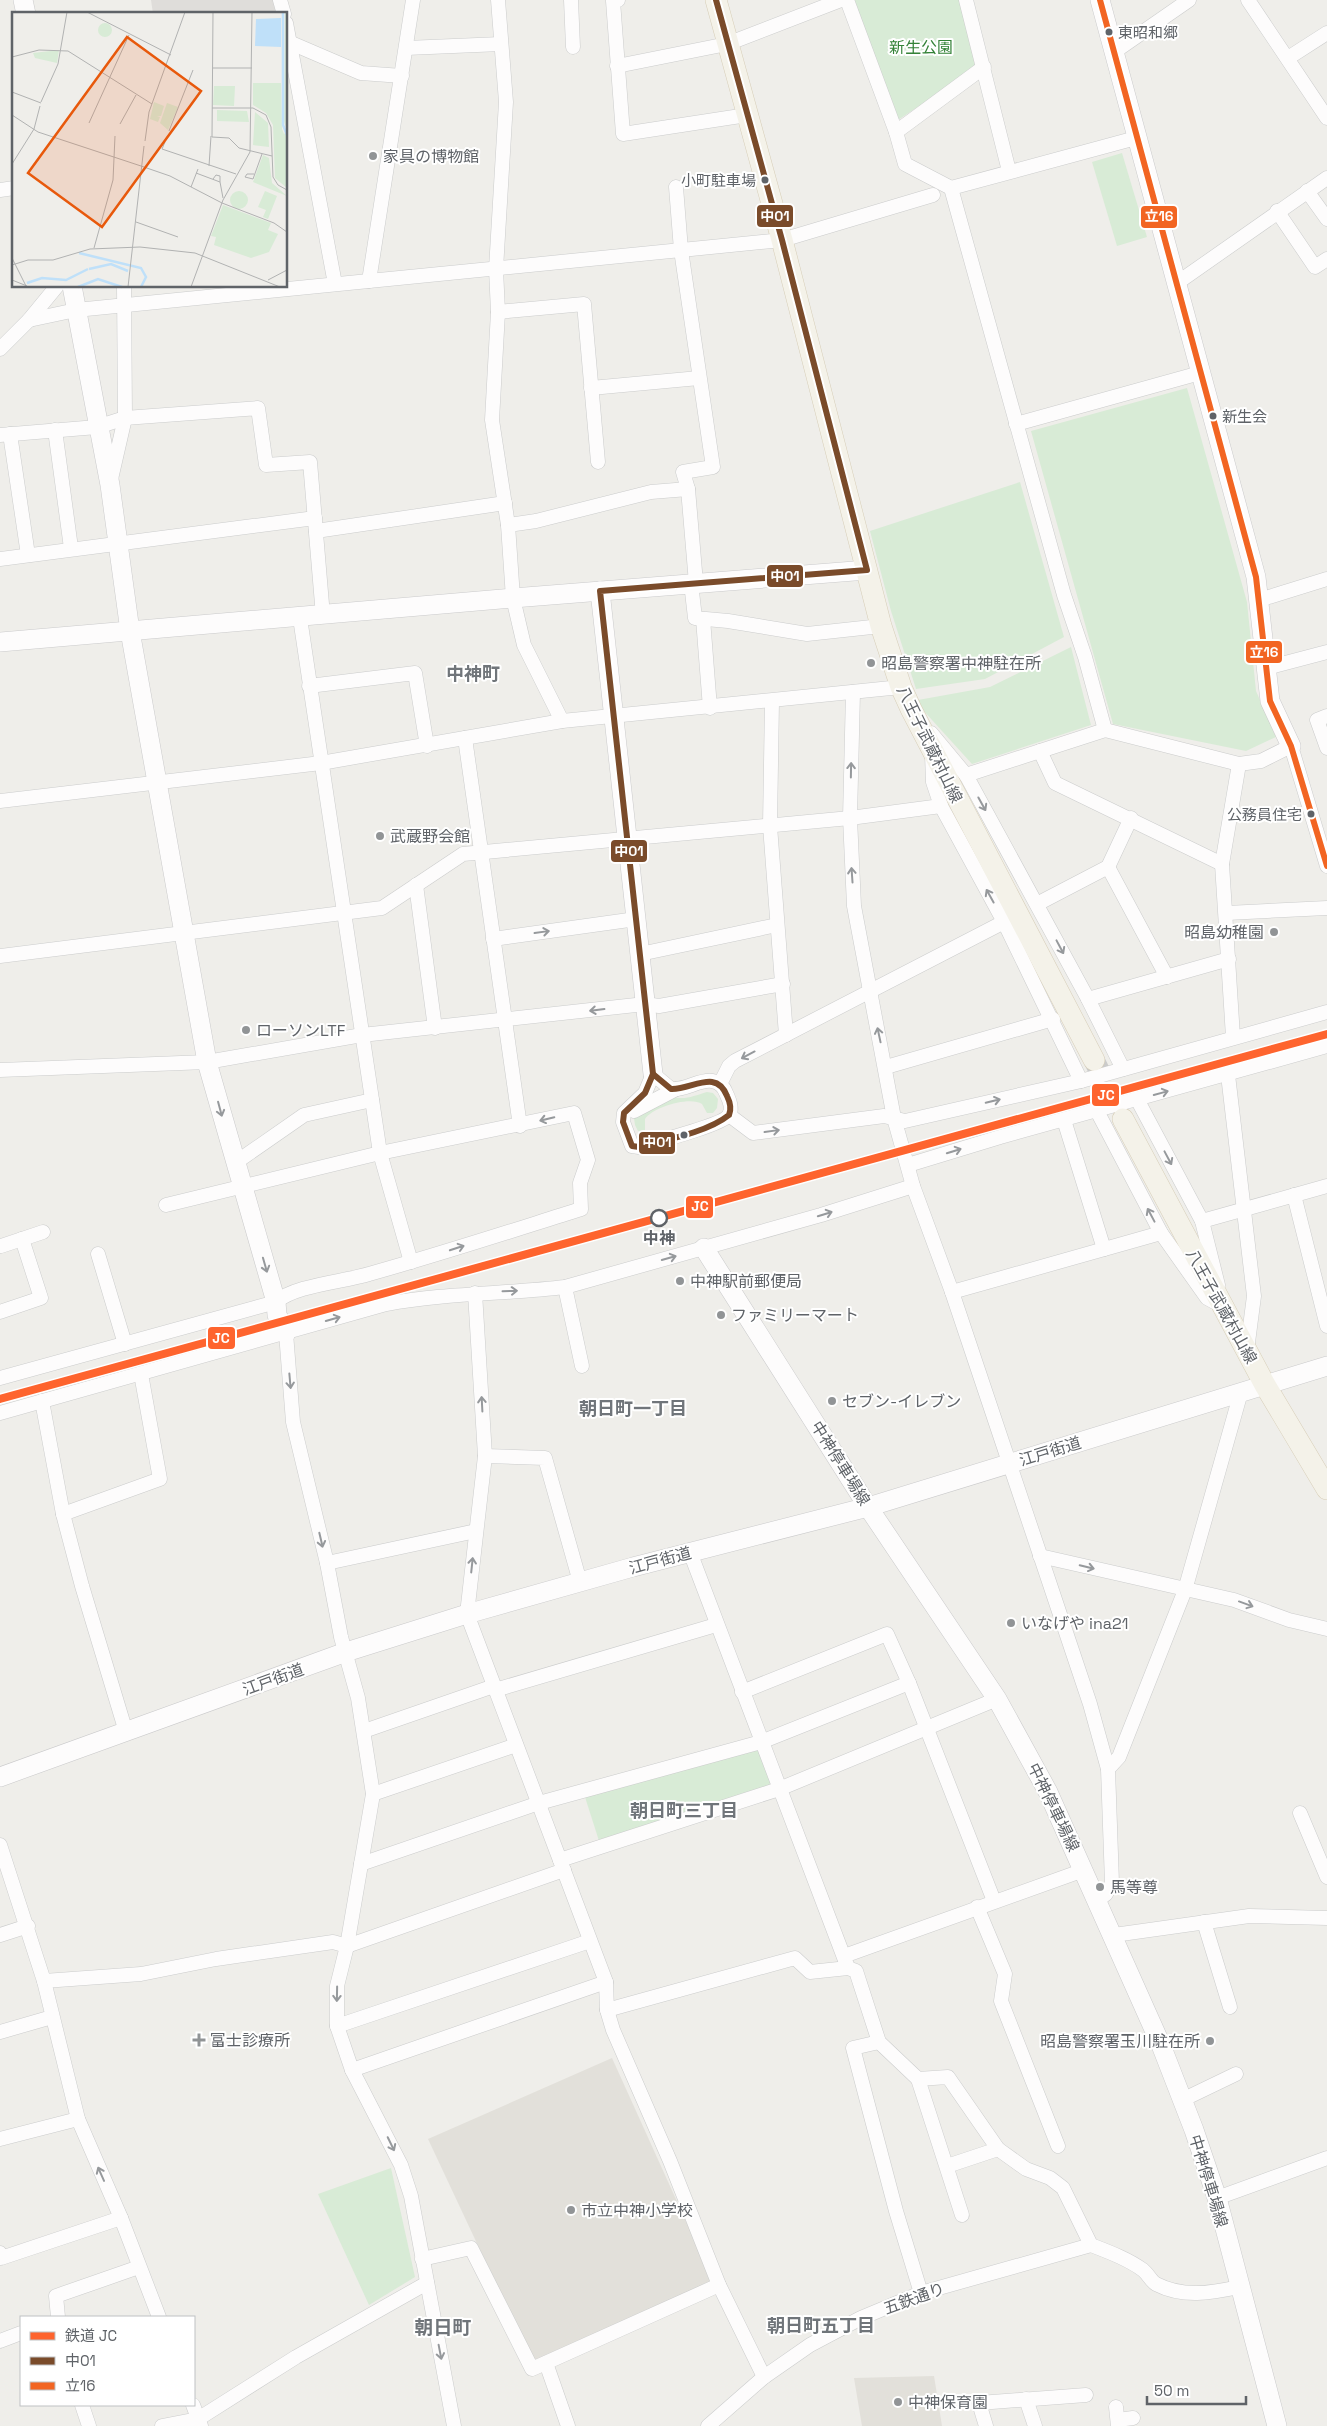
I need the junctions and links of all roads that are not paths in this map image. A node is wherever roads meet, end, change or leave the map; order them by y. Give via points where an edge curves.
1 (27, 0) edge
2 (413, 0) edge
3 (498, 0) edge
4 (571, 0) edge
5 (618, 0) edge
6 (716, 0) edge
7 (841, 0) edge
8 (847, 0) edge
9 (966, 0) edge
10 (1100, 0) edge
11 (1189, 0) edge
12 (1248, 0) edge
13 (32, 12) edge
14 (1327, 33) edge
15 (288, 34) edge
16 (501, 44) junction
17 (727, 44) junction
18 (573, 47) dead end
19 (406, 48) junction
20 (1114, 52) junction
21 (1288, 58) junction
22 (617, 66) junction
23 (984, 67) junction
24 (402, 76) junction
25 (747, 115) junction
26 (1327, 118) edge
27 (896, 132) junction
28 (1136, 138) junction
29 (1009, 171) junction
30 (1327, 178) edge
31 (676, 187) dead end
32 (951, 188) junction
33 (1307, 191) junction
34 (933, 195) dead end
35 (1277, 211) junction
36 (1327, 220) edge
37 (782, 240) junction
38 (681, 250) junction
39 (1327, 259) edge
40 (496, 268) junction
41 (369, 281) junction
42 (1176, 283) junction
43 (335, 284) junction
44 (55, 288) edge
45 (72, 288) edge
46 (124, 288) edge
47 (125, 305) junction
48 (76, 310) junction
49 (498, 312) junction
50 (30, 320) junction
51 (0, 349) edge
52 (1200, 373) junction
53 (699, 378) junction
54 (591, 388) junction
55 (125, 418) junction
56 (1016, 424) junction
57 (97, 427) junction
58 (55, 430) junction
59 (5, 435) edge
60 (598, 462) dead end
61 (110, 485) junction
62 (688, 489) junction
63 (505, 503) junction
64 (316, 524) junction
65 (508, 526) junction
66 (118, 545) junction
67 (71, 548) junction
68 (28, 555) junction
69 (0, 559) edge
70 (867, 570) junction
71 (1327, 580) edge
72 (694, 583) junction
73 (600, 591) junction
74 (513, 598) junction
75 (1259, 600) junction
76 (323, 616) junction
77 (300, 618) junction
78 (703, 619) junction
79 (881, 626) junction
80 (130, 631) junction
81 (0, 642) edge
82 (1327, 652) edge
83 (1266, 668) junction
84 (309, 686) junction
85 (901, 687) junction
86 (853, 692) junction
87 (772, 701) junction
88 (710, 708) junction
89 (911, 709) junction
90 (614, 715) junction
91 (1327, 716) edge
92 (562, 721) junction
93 (1105, 730) junction
94 (465, 738) junction
95 (427, 746) junction
96 (1291, 746) junction
97 (1327, 748) edge
98 (932, 750) junction
99 (1040, 750) junction
100 (321, 764) junction
101 (1239, 764) junction
102 (966, 775) junction
103 (157, 782) junction
104 (0, 801) edge
105 (941, 806) junction
106 (850, 818) junction
107 (1132, 818) junction
108 (770, 826) junction
109 (627, 838) junction
110 (481, 853) junction
111 (1222, 864) junction
112 (1327, 866) edge
113 (1108, 867) junction
114 (416, 885) junction
115 (1037, 904) junction
116 (1327, 908) edge
117 (344, 913) junction
118 (1227, 913) junction
119 (636, 920) junction
120 (1004, 922) junction
121 (776, 925) junction
122 (184, 933) junction
123 (493, 939) junction
124 (640, 954) junction
125 (0, 956) edge
126 (1230, 959) junction
127 (1167, 977) junction
128 (783, 984) junction
129 (870, 993) junction
130 (1088, 999) junction
131 (645, 1004) junction
132 (1327, 1012) edge
133 (1053, 1019) junction
134 (505, 1021) junction
135 (435, 1028) junction
136 (362, 1035) junction
137 (786, 1035) junction
138 (1233, 1037) junction
139 (1327, 1046) edge
140 (1094, 1060) tunnel mouth
141 (207, 1062) junction
142 (886, 1067) junction
143 (1123, 1069) junction
144 (0, 1070) edge
145 (653, 1074) junction
146 (1228, 1075) junction
147 (1081, 1081) junction
148 (720, 1084) junction
149 (676, 1090) junction
150 (1137, 1099) junction
151 (372, 1100) junction
152 (1097, 1111) junction
153 (729, 1116) junction
154 (894, 1118) junction
155 (1064, 1120) junction
156 (1123, 1120) tunnel mouth
157 (623, 1122) junction
158 (520, 1126) junction
159 (380, 1153) junction
160 (235, 1162) junction
161 (908, 1165) junction
162 (913, 1186) junction
163 (1327, 1186) edge
164 (243, 1188) junction
165 (1294, 1195) junction
166 (166, 1205) dead end
167 (1245, 1209) junction
168 (1202, 1221) junction
169 (43, 1232) dead end
170 (1161, 1233) junction
171 (22, 1239) junction
172 (1, 1246) edge
173 (704, 1248) junction
174 (1104, 1249) junction
175 (98, 1254) dead end
176 (411, 1262) junction
177 (565, 1286) junction
178 (952, 1292) junction
179 (475, 1293) junction
180 (276, 1302) junction
181 (1223, 1307) junction
182 (0, 1312) edge
183 (1327, 1326) edge
184 (286, 1332) junction
185 (125, 1344) junction
186 (1247, 1350) junction
187 (582, 1366) dead end
188 (1327, 1366) edge
189 (141, 1374) junction
190 (0, 1378) edge
191 (1265, 1385) junction
192 (1240, 1392) junction
193 (42, 1401) junction
194 (0, 1413) edge
195 (485, 1456) junction
196 (1010, 1464) junction
197 (1327, 1489) edge
198 (868, 1507) junction
199 (63, 1514) junction
200 (476, 1531) junction
201 (690, 1552) junction
202 (1040, 1556) junction
203 (327, 1563) junction
204 (580, 1582) junction
205 (1185, 1590) junction
206 (467, 1614) junction
207 (716, 1624) junction
208 (1327, 1629) edge
209 (346, 1652) junction
210 (909, 1683) junction
211 (494, 1688) junction
212 (742, 1692) junction
213 (997, 1699) junction
214 (926, 1729) junction
215 (364, 1731) junction
216 (126, 1732) junction
217 (760, 1742) junction
218 (516, 1745) junction
219 (1108, 1769) junction
220 (0, 1777) edge
221 (779, 1789) junction
222 (373, 1794) junction
223 (539, 1803) junction
224 (1300, 1813) dead end
225 (0, 1845) edge
226 (361, 1864) junction
227 (562, 1865) junction
228 (1084, 1870) junction
229 (1327, 1877) edge
230 (1098, 1900) junction
231 (994, 1901) junction
232 (977, 1908) junction
233 (1327, 1918) edge
234 (1204, 1922) junction
235 (28, 1926) junction
236 (0, 1935) edge
237 (1114, 1935) junction
238 (590, 1941) junction
239 (346, 1946) junction
240 (846, 1962) junction
241 (44, 1982) junction
242 (606, 1982) junction
243 (1230, 2007) dead end
244 (608, 2010) junction
245 (52, 2017) junction
246 (337, 2026) junction
247 (0, 2032) edge
248 (879, 2042) junction
249 (352, 2070) junction
250 (1236, 2074) dead end
251 (918, 2079) junction
252 (1182, 2100) junction
253 (78, 2119) junction
254 (0, 2139) edge
255 (1058, 2146) dead end
256 (998, 2149) junction
257 (1326, 2162) edge
258 (946, 2166) junction
259 (1217, 2198) junction
260 (962, 2215) dead end
261 (121, 2218) junction
262 (1091, 2245) junction
263 (0, 2253) edge
264 (422, 2259) junction
265 (139, 2267) junction
266 (427, 2283) junction
267 (719, 2284) junction
268 (1239, 2287) junction
269 (921, 2293) junction
270 (58, 2316) edge
271 (159, 2316) edge
272 (20, 2333) edge
273 (0, 2341) edge
274 (546, 2363) junction
275 (764, 2377) junction
276 (1086, 2395) dead end
277 (1026, 2399) junction
278 (82, 2406) edge
279 (193, 2406) edge
280 (1117, 2418) edge
281 (1133, 2418) dead end
282 (200, 2422) edge
283 (89, 2426) edge
284 (162, 2426) edge
285 (454, 2426) edge
286 (568, 2426) edge
287 (708, 2426) edge
288 (986, 2426) edge
289 (1035, 2426) edge
290 (1278, 2426) edge

1 - 13 street
2 - 19 street
3 - 16 street
4 - 18 street
5 - 22 street via 614,1
6 - 17 main road, 八王子武蔵村山線
7 - 17 street
8 - 27 street
9 - 23 street
10 - 20 street
11 - 20 street
12 - 21 street
14 - 21 street
15 - 24 street via 361,73
15 - 43 street
16 - 19 street
16 - 40 street via 506,102
17 - 22 street
17 - 25 main road, 八王子武蔵村山線
19 - 24 street
20 - 28 street
21 - 26 street
22 - 25 street via 623,134
23 - 27 street
23 - 29 street
24 - 41 street
25 - 37 main road, 八王子武蔵村山線
27 - 32 street via 905,164
28 - 29 street
28 - 42 street
29 - 32 street
30 - 33 street
31 - 38 street
32 - 56 street
33 - 35 street
33 - 36 street
34 - 37 street
35 - 39 street via 1315,267
35 - 42 street
37 - 38 street
37 - 70 main road, 八王子武蔵村山線
38 - 40 street
38 - 53 street
40 - 41 street
40 - 49 street
41 - 43 street
42 - 52 street
43 - 47 street
44 - 50 street
45 - 48 street
46 - 47 street
47 - 48 street
47 - 55 street
48 - 50 street
48 - 57 street
49 - 54 street via 584,304
49 - 63 street via 492,420
50 - 51 street
52 - 56 street
52 - 75 street via 1256,578
53 - 54 street
53 - 62 street via 713,467 683,472
54 - 60 street
55 - 57 street
55 - 61 street
55 - 64 street via 258,408 266,465 310,462
56 - 93 street
57 - 58 street
57 - 61 street
58 - 59 street
58 - 67 street
59 - 68 street
61 - 66 street
62 - 65 street via 651,492
62 - 72 street
63 - 64 street
63 - 65 street
64 - 66 street
64 - 76 street
65 - 74 street
66 - 67 street
66 - 80 street
67 - 68 street
68 - 69 street
70 - 72 street
70 - 79 main road, 八王子武蔵村山線
71 - 75 street
72 - 73 street
72 - 78 street via 694,618
73 - 74 street
73 - 90 street
74 - 76 street
74 - 92 street via 524,645
75 - 83 street
76 - 77 street
77 - 80 street
77 - 84 street
78 - 79 street via 807,634
78 - 88 street
79 - 85 main road, 八王子武蔵村山線
80 - 81 street
80 - 103 street
82 - 83 street
83 - 96 street via 1270,701
84 - 95 street via 416,674
84 - 100 street
85 - 86 street
85 - 89 main road, 八王子武蔵村山線
86 - 87 street
106 -> 86 street
87 - 88 street
87 - 108 street
88 - 90 street
89 - 98 main road, 八王子武蔵村山線
89 - 102 street
90 - 92 street
90 - 109 street
91 - 97 street via 1317,720
92 - 94 street
93 - 99 street
93 - 101 street
94 - 95 street
94 - 110 street
95 - 100 street
96 - 101 street via 1261,761
96 - 112 street
98 - 105 street via 933,782
98 - 140 main road, 八王子武蔵村山線
99 - 102 street
99 - 107 street via 1055,783
100 - 103 street
100 - 117 street
101 - 111 street
102 -> 115 street
103 - 104 street
103 - 122 street
105 - 106 street
120 -> 105 street
106 - 108 street
129 -> 106 street via 854,906
107 - 111 street
107 - 113 street
108 - 109 street
108 - 121 street
109 - 110 street
109 - 119 street
110 - 114 street via 463,854
110 - 123 street
111 - 118 street
113 - 115 street
113 - 127 street
114 - 117 street via 382,908
114 - 135 street
115 -> 130 street
116 - 118 street
117 - 122 street
117 - 136 street
118 - 126 street
123 -> 119 street
119 - 124 street
120 - 129 street
120 - 133 street
121 - 124 street
121 - 128 street
122 - 125 street
122 - 141 street
123 - 134 street
124 - 131 street
126 - 127 street
126 - 138 street
127 - 130 street
128 - 131 street via 659,1006
128 - 137 street
129 - 137 street
142 -> 129 street
130 - 143 street
131 -> 134 street
131 - 145 street
132 - 138 street
133 - 142 street
133 - 147 street
134 - 135 street
134 - 158 street
135 - 136 street
136 - 141 street
136 - 151 street
137 -> 148 street via 729,1066
138 - 143 street
139 - 146 street
141 - 144 street
141 -> 160 street
142 - 154 street
143 - 147 street
145 - 149 street
145 - 157 street via 645,1093 624,1113
150 -> 146 street
146 - 167 street
154 -> 147 street via 905,1121
148 - 149 street via 710,1080
148 - 153 street via 727,1093
149 - 157 street via 630,1113
150 - 152 street
150 -> 168 street
151 - 159 street
151 - 160 street via 304,1115
152 - 155 street
170 -> 152 street
153 -> 154 street via 753,1133 884,1116
153 - 157 street via 636,1148 629,1143
154 - 161 street
161 -> 155 street
155 - 174 street
156 - 181 main road, 八王子武蔵村山線
158 - 159 street
176 -> 158 street via 581,1208 580,1183 588,1160 574,1113
159 - 164 street
159 - 176 street
160 - 164 street
161 - 162 street
173 -> 162 street
162 - 178 street
163 - 165 street
164 - 166 street
164 -> 180 street
165 - 167 street
165 - 183 street
167 - 168 street
167 - 186 street via 1254,1296
168 - 181 street
169 - 171 street
170 - 174 street
170 - 181 street via 1207,1298
171 - 172 street
171 - 182 street via 41,1298
177 -> 173 street
173 - 198 street, 中神停車場線
174 - 178 street
175 - 185 street
176 - 180 street via 295,1291
179 -> 177 street
177 - 187 street
178 - 196 street
184 -> 179 street via 386,1304
195 -> 179 street
180 - 184 street via 277,1315
180 - 185 street
181 - 186 main road, 八王子武蔵村山線
184 - 189 street
184 -> 203 street via 293,1422
185 - 190 street
186 - 191 main road, 八王子武蔵村山線
188 - 191 street, 江戸街道
189 - 193 street
189 - 199 street via 160,1479
191 - 192 street, 江戸街道
191 - 197 main road, 八王子武蔵村山線
192 - 196 street, 江戸街道
192 - 205 street
193 - 194 street
193 - 199 street
195 - 200 street
195 - 204 street via 545,1458
196 - 198 street, 江戸街道
196 - 202 street
198 - 201 street, 江戸街道
198 - 213 street, 中神停車場線
199 - 216 street
200 - 203 street
206 -> 200 street
201 - 204 street, 江戸街道
201 - 207 street
202 -> 205 street
202 - 219 street via 1090,1704
203 - 209 street
204 - 206 street, 江戸街道
205 -> 208 street via 1234,1600 1289,1620
205 - 219 street via 1119,1757
206 - 209 street, 江戸街道
206 - 211 street
207 - 211 street
207 - 212 street
209 - 215 street
209 - 216 street, 江戸街道
210 - 212 street via 887,1634
210 - 214 street
210 - 217 street
211 - 215 street
211 - 218 street
212 - 217 street
213 - 214 street
213 - 228 street, 中神停車場線 via 1048,1792
214 - 221 street
214 - 231 street
215 - 222 street
216 - 220 street, 江戸街道
217 - 221 street
217 - 223 street
218 - 222 street
218 - 223 street
219 - 230 street via 1112,1882 1106,1894
221 - 227 street
221 - 240 street
222 - 226 street
223 - 226 street
223 - 227 street
224 - 229 street
225 - 235 street
226 - 239 street
227 - 238 street
227 - 239 street
228 - 230 street, 中神停車場線
228 - 231 street
230 - 237 street, 中神停車場線
231 - 232 street
232 - 240 street
232 - 255 street via 1005,1974 1001,2000
233 - 234 street via 1250,1916
234 - 237 street
234 - 243 street
235 - 236 street
235 - 241 street
237 - 252 street, 中神停車場線
238 - 242 street
238 - 246 street
239 - 241 street via 333,1942 141,1974
239 -> 246 street via 337,1986
240 - 244 street via 810,1972 795,1958
240 - 248 street via 856,1971
241 - 245 street
242 - 244 street
242 - 249 street
244 - 267 street via 613,2030
245 - 247 street
245 - 253 street
246 - 249 street
248 - 251 street
248 - 269 street via 853,2048
249 -> 264 street via 401,2165 411,2196
250 - 252 street
251 - 256 street via 948,2077
251 - 258 street
252 - 259 street, 中神停車場線
253 - 254 street
261 -> 253 street
256 - 258 street
256 - 262 street via 1026,2169 1050,2178 1063,2188
257 - 259 street
258 - 260 street
259 - 268 street, 中神停車場線
261 - 263 street via 1,2258
261 - 265 street
262 - 268 street via 1144,2271 1154,2283 1178,2292 1211,2293
262 - 269 street, 五鉄通り
264 - 266 street
264 - 274 street via 471,2248 532,2369
265 - 270 street via 56,2296
265 - 271 street
266 - 282 street via 296,2358
266 -> 285 street
267 - 274 street
267 - 275 street
268 - 290 street, 中神停車場線
269 - 275 street, 五鉄通り via 861,2318 810,2345
272 - 273 street
274 - 286 street
275 - 287 street, 五鉄通り
276 - 277 street
277 - 288 street via 979,2402
277 - 289 street
278 - 283 street
279 - 282 street
280 - 281 street
282 - 284 street

